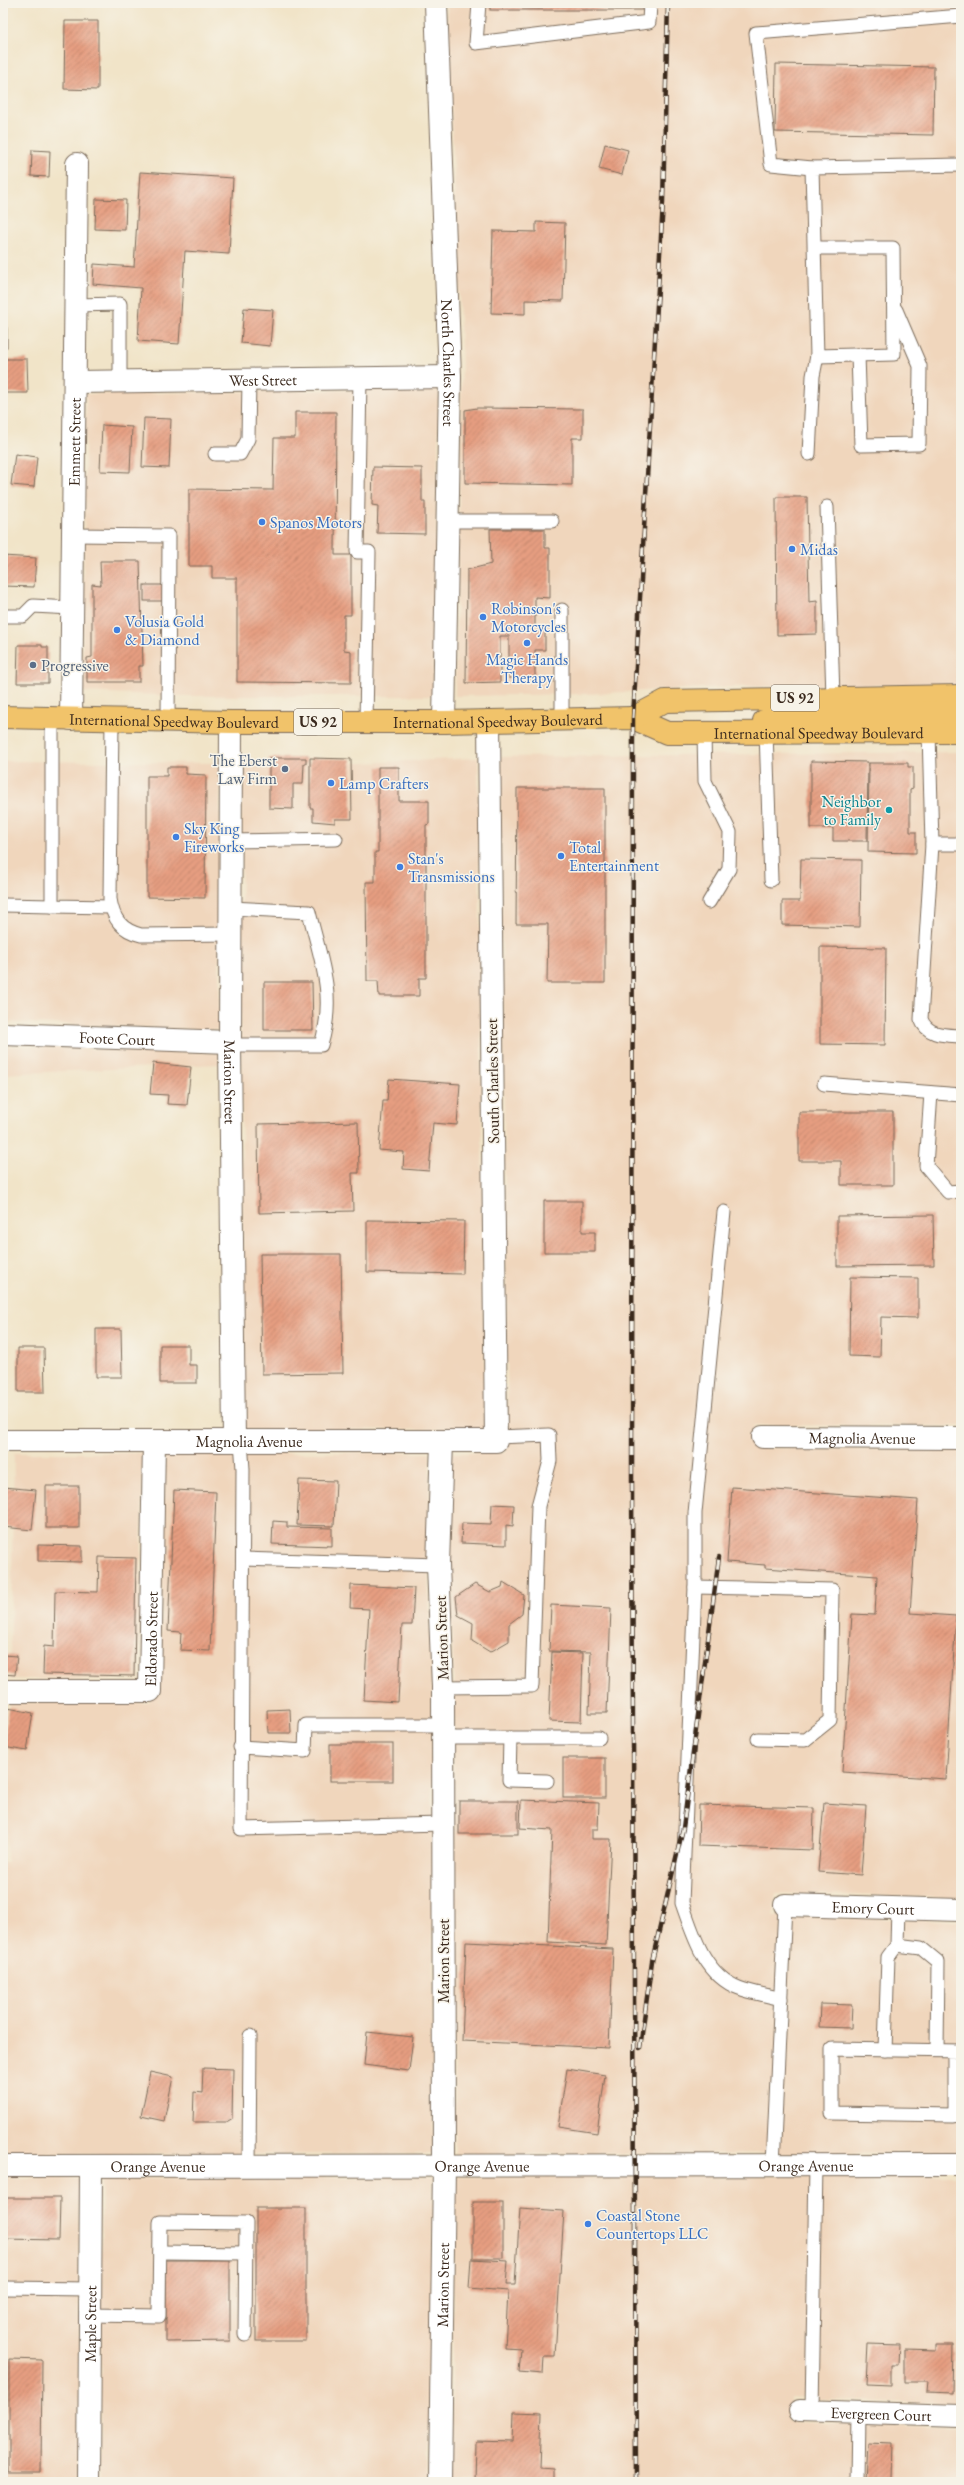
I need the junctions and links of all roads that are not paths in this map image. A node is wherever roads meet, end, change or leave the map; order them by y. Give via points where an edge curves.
1 (436, 3) edge
2 (479, 3) edge
3 (650, 3) edge
4 (961, 16) edge
5 (76, 164) dead end
6 (961, 165) edge
7 (812, 168) junction
8 (814, 248) junction
9 (893, 303) junction
10 (76, 305) junction
11 (858, 355) junction
12 (817, 356) junction
13 (450, 377) junction
14 (360, 378) junction
15 (249, 380) junction
16 (120, 381) junction
17 (75, 382) junction
18 (215, 454) dead end
19 (809, 454) dead end
20 (827, 506) dead end
21 (448, 521) junction
22 (552, 521) dead end
23 (73, 536) junction
24 (72, 608) junction
25 (562, 610) dead end
26 (3, 616) edge
27 (961, 696) edge
28 (833, 697) junction
29 (961, 712) edge
30 (3, 717) edge
31 (633, 718) junction
32 (62, 719) junction
33 (112, 720) junction
34 (562, 720) junction
35 (168, 721) junction
36 (489, 721) junction
37 (231, 722) junction
38 (366, 722) junction
39 (444, 722) junction
40 (711, 732) junction
41 (766, 732) junction
42 (929, 732) junction
43 (961, 732) edge
44 (336, 839) dead end
45 (231, 841) junction
46 (932, 844) junction
47 (961, 844) edge
48 (771, 880) dead end
49 (709, 902) dead end
50 (3, 905) edge
51 (52, 906) junction
52 (111, 907) junction
53 (231, 908) junction
54 (230, 934) junction
55 (3, 1034) edge
56 (961, 1036) edge
57 (230, 1044) junction
58 (824, 1084) dead end
59 (931, 1093) junction
60 (961, 1095) edge
61 (961, 1192) edge
62 (724, 1212) dead end
63 (763, 1437) dead end
64 (961, 1438) edge
65 (496, 1439) junction
66 (3, 1441) edge
67 (154, 1441) junction
68 (238, 1441) junction
69 (442, 1441) junction
70 (243, 1559) junction
71 (438, 1565) junction
72 (695, 1587) junction
73 (443, 1687) junction
74 (3, 1691) edge
75 (443, 1732) junction
76 (510, 1738) junction
77 (599, 1738) dead end
78 (758, 1739) dead end
79 (240, 1747) junction
80 (547, 1780) dead end
81 (443, 1824) junction
82 (785, 1905) joint
83 (898, 1908) junction
84 (961, 1910) edge
85 (898, 1945) junction
86 (781, 1999) junction
87 (250, 2036) dead end
88 (885, 2050) junction
89 (937, 2050) junction
90 (958, 2051) edge
91 (444, 2165) junction
92 (773, 2165) junction
93 (816, 2165) junction
94 (961, 2165) edge
95 (3, 2166) edge
96 (91, 2166) junction
97 (249, 2166) junction
98 (160, 2252) junction
99 (246, 2253) junction
100 (3, 2288) edge
101 (90, 2289) junction
102 (90, 2314) junction
103 (245, 2335) dead end
104 (806, 2411) joint
105 (858, 2413) junction
106 (961, 2416) edge
107 (89, 2482) edge
108 (440, 2482) edge
109 (857, 2482) edge

1 - 13 street, North Charles Street
2 - 3 lane via 476,43 649,22
4 - 7 lane via 756,32 771,164
5 - 10 street, Emmett Street
6 - 7 lane
7 - 8 lane
8 - 9 lane via 893,248
8 - 12 lane
9 - 11 lane via 894,354
9 - 11 lane via 920,366 919,444 861,445
10 - 16 lane via 120,304
10 - 17 street, Emmett Street
11 - 12 lane
12 - 19 lane via 813,376
13 - 14 street, West Street
13 - 21 street, North Charles Street
14 - 15 street, West Street
14 - 38 lane via 357,552 369,552
15 - 16 street, West Street
15 - 18 lane via 248,439 240,454
16 - 17 street, West Street
17 - 23 street, Emmett Street
20 - 28 lane
21 - 22 lane
21 - 39 street, North Charles Street
23 - 24 street, Emmett Street
23 - 35 lane via 169,536
24 - 26 lane via 33,606 23,616
24 - 32 street, Emmett Street
25 - 34 lane
27 - 28 main road, International Speedway Boulevard / US 92
28 - 31 main road, International Speedway Boulevard / US 92 via 665,701
29 - 40 main road via 785,716
30 - 32 main road, International Speedway Boulevard / US 92
31 - 34 main road, International Speedway Boulevard / US 92
31 - 40 main road, International Speedway Boulevard / US 92 via 667,733
32 - 33 main road, International Speedway Boulevard / US 92
32 - 51 lane
33 - 35 main road, International Speedway Boulevard / US 92
33 - 52 lane
34 - 36 main road, International Speedway Boulevard / US 92
35 - 37 main road, International Speedway Boulevard / US 92
36 - 39 main road, International Speedway Boulevard / US 92
36 - 65 street, South Charles Street
37 - 38 main road, International Speedway Boulevard / US 92
37 - 45 street, Marion Street
38 - 39 main road, International Speedway Boulevard / US 92
40 - 41 main road, International Speedway Boulevard / US 92
40 - 49 lane via 705,781 730,832 729,869
41 - 42 main road, International Speedway Boulevard / US 92
41 - 48 lane
42 - 43 main road, International Speedway Boulevard / US 92
42 - 46 lane
44 - 45 lane
45 - 53 street, Marion Street
46 - 47 lane
46 - 56 lane via 921,1019 924,1028 932,1032
50 - 51 lane
51 - 52 lane
52 - 54 lane via 119,924 127,931 140,935
53 - 54 street, Marion Street
53 - 57 lane via 309,912 328,995 328,1022 321,1045
54 - 57 street, Marion Street
55 - 57 street, Foote Court
57 - 68 street, Marion Street
58 - 59 lane
59 - 60 lane
59 - 61 lane via 926,1166 948,1192
62 - 72 lane via 695,1513
63 - 64 street, Magnolia Avenue
65 - 69 street, Magnolia Avenue
65 - 73 lane via 549,1435 550,1461 538,1506 532,1686
66 - 67 street, Magnolia Avenue
67 - 68 street, Magnolia Avenue
67 - 74 street, Eldorado Street via 150,1691
68 - 69 street, Magnolia Avenue
68 - 70 lane
69 - 71 street, Marion Street
70 - 71 lane
70 - 79 lane
71 - 73 street, Marion Street
72 - 78 lane via 832,1590 830,1720 804,1740
72 - 86 lane via 682,1903 692,1933 707,1963 720,1976 737,1988
73 - 75 street, Marion Street
75 - 76 lane
75 - 79 lane via 306,1725 305,1750
75 - 81 street, Marion Street
76 - 77 lane
76 - 80 lane via 510,1780
79 - 81 lane via 241,1829
81 - 91 street, Marion Street
82 - 83 street, Emory Court
82 - 86 lane
83 - 84 street, Emory Court
83 - 85 lane
85 - 88 lane via 888,1957
85 - 89 lane via 921,1948 938,1962
86 - 92 lane
87 - 97 lane
88 - 89 lane
88 - 90 lane via 832,2049 832,2114 954,2115
89 - 90 lane
91 - 92 street, Orange Avenue
91 - 97 street, Orange Avenue
91 - 108 street, Marion Street
92 - 93 street, Orange Avenue
93 - 94 street, Orange Avenue
93 - 104 lane
95 - 96 street, Orange Avenue
96 - 97 street, Orange Avenue
96 - 101 street, Maple Street
98 - 99 lane
98 - 99 lane via 160,2222 246,2223
98 - 102 lane via 159,2316
99 - 103 lane
100 - 101 lane
101 - 102 street, Maple Street
102 - 107 street, Maple Street
104 - 105 street, Evergreen Court
105 - 106 street, Evergreen Court
105 - 109 lane

